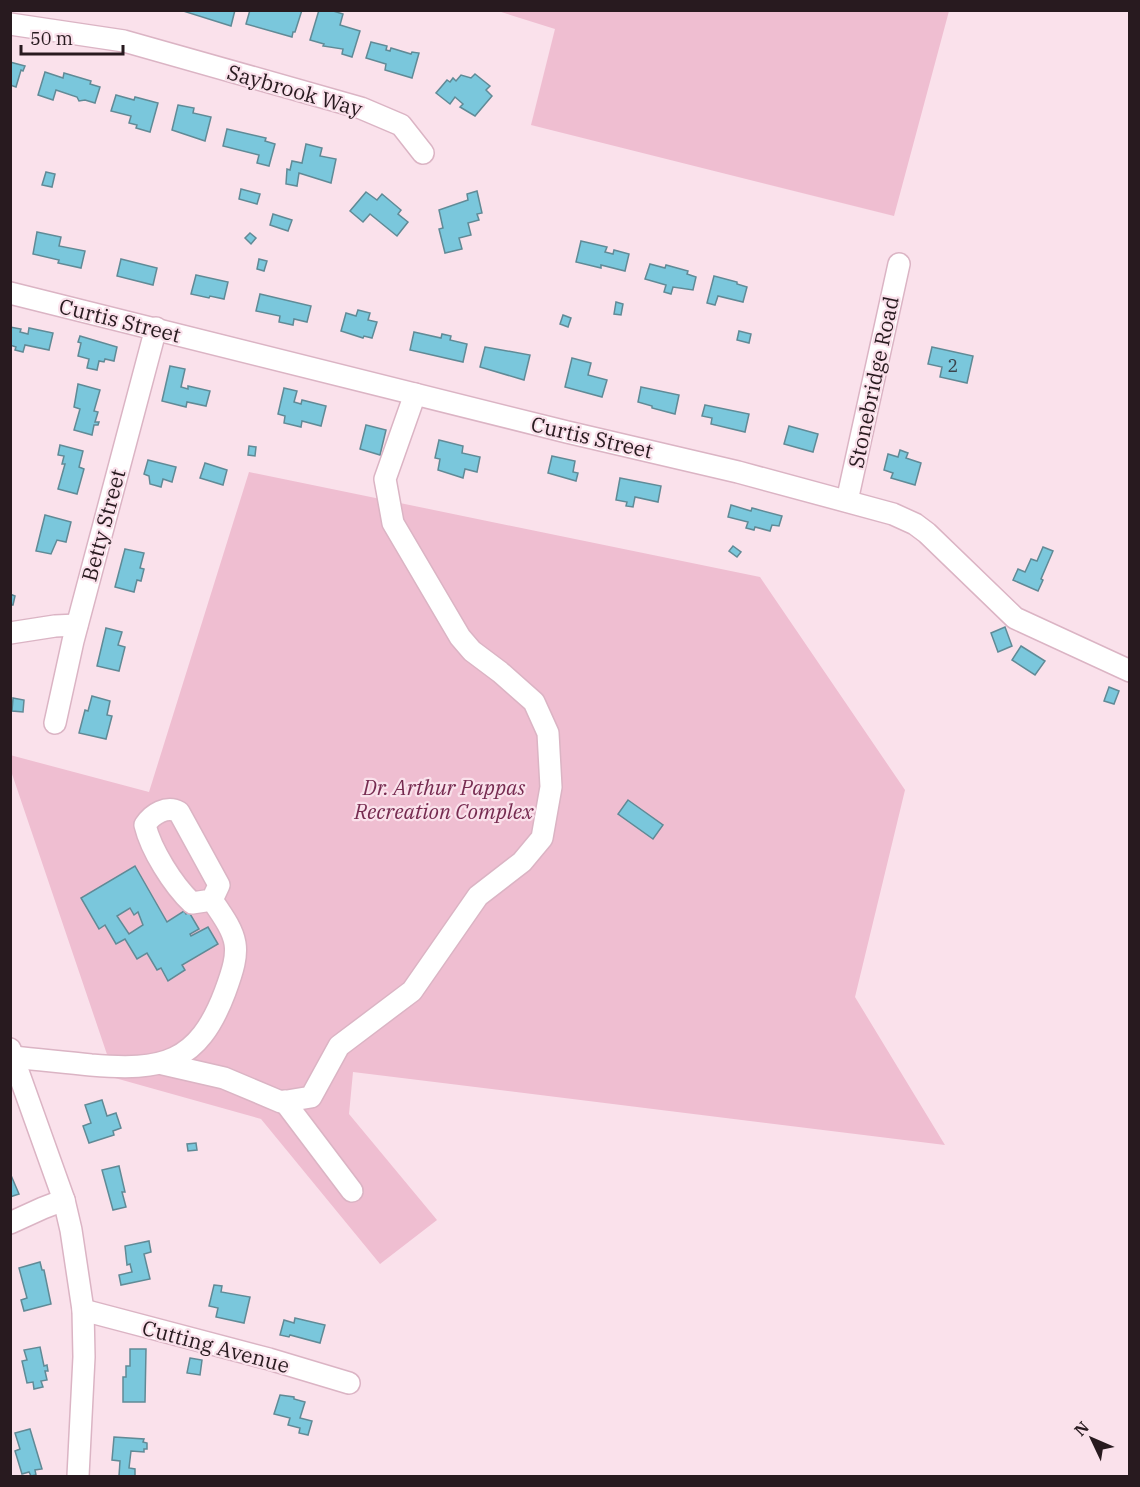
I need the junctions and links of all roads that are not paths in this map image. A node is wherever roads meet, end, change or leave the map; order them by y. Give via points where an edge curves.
1 (10, 24) edge
2 (423, 153) dead end
3 (899, 264) dead end
4 (10, 292) edge
5 (156, 328) junction
6 (415, 394) junction
7 (847, 501) junction
8 (77, 625) junction
9 (10, 633) edge
10 (1130, 671) edge
11 (55, 723) dead end
12 (212, 900) dead end
13 (12, 1053) edge
14 (163, 1064) junction
15 (284, 1101) junction
16 (352, 1191) dead end
17 (64, 1200) junction
18 (10, 1223) edge
19 (83, 1310) junction
20 (349, 1383) dead end
21 (78, 1476) edge

1 - 2 street, Saybrook Way via 124,41 361,108 401,125
3 - 7 street, Stonebridge Road
4 - 5 street, Curtis Street
5 - 6 street, Curtis Street
5 - 8 street, Betty Street
6 - 7 street, Curtis Street
6 - 15 street via 385,480 393,523 460,637 534,702 548,733 551,787 542,838 522,862 478,896 412,991 339,1046 311,1097
7 - 10 street, Curtis Street via 915,524 1015,618
8 - 9 street
8 - 11 street, Betty Street
12 - 14 street via 232,929 237,947 231,976 216,1016 202,1036
13 - 14 street via 129,1068
13 - 17 street
14 - 15 street via 224,1078
15 - 16 street
17 - 18 street
17 - 19 street
19 - 20 street, Cutting Avenue
19 - 21 street

